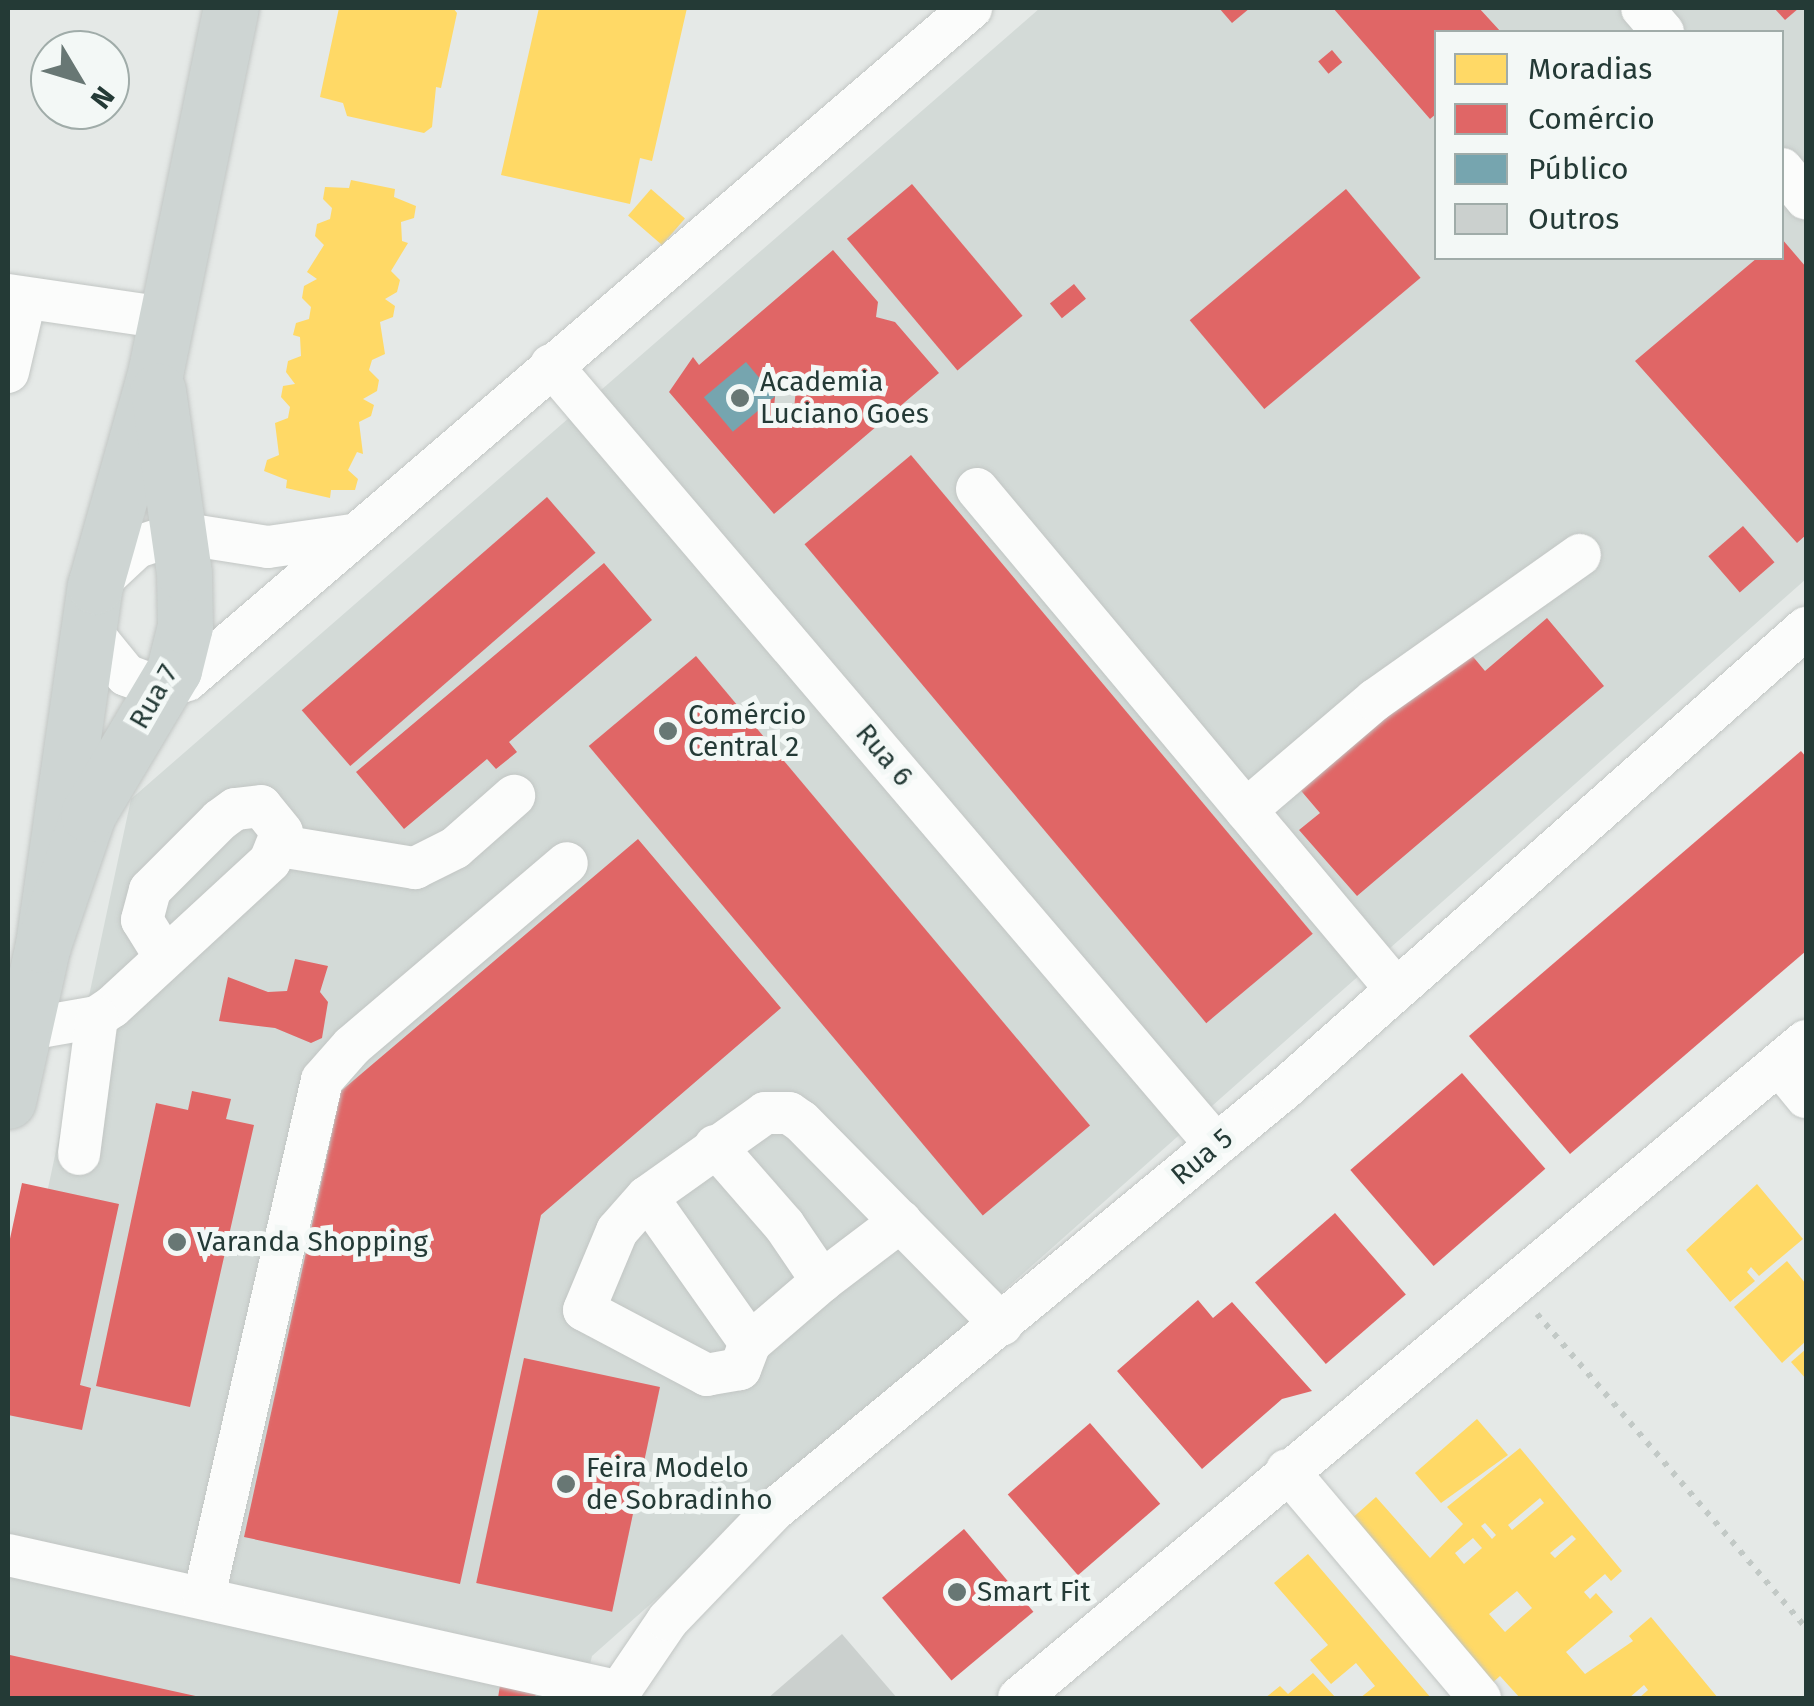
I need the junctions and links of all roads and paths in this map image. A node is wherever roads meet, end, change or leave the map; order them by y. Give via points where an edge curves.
1 (231, 8) edge
2 (971, 8) edge
3 (1642, 8) edge
4 (1661, 30) edge
5 (1784, 172) edge
6 (1806, 199) edge
7 (16, 297) edge
8 (166, 318) junction
9 (551, 365) junction
10 (8, 372) edge
11 (155, 374) junction
12 (977, 489) dead end
13 (179, 533) junction
14 (352, 534) junction
15 (1580, 555) dead end
16 (91, 606) junction
17 (1806, 628) edge
18 (162, 690) junction
19 (514, 796) dead end
20 (1246, 810) junction
21 (280, 846) junction
22 (567, 863) dead end
23 (43, 945) junction
24 (165, 957) junction
25 (1396, 989) junction
26 (97, 1017) junction
27 (23, 1030) junction
28 (1793, 1053) edge
29 (1806, 1096) edge
30 (8, 1101) edge
31 (1216, 1145) junction
32 (714, 1146) junction
33 (79, 1154) dead end
34 (647, 1197) junction
35 (900, 1221) junction
36 (822, 1281) junction
37 (1513, 1285) junction
38 (1002, 1325) junction
39 (750, 1343) junction
40 (1287, 1470) junction
41 (8, 1555) edge
42 (204, 1596) junction
43 (1806, 1628) edge
44 (616, 1695) edge
45 (1019, 1698) edge
46 (1480, 1698) edge

1 - 8 main road, Rua 7
2 - 9 street
3 - 4 street
5 - 6 street
7 - 8 street
7 - 10 street
8 - 11 main road, Rua 7
9 - 14 street
9 - 31 street, Rua 6
11 - 13 main road, Rua 7
11 - 16 main road, Rua 7
12 - 20 street
13 - 14 street via 268,547
13 - 16 street via 137,548
13 - 18 main road, Rua 7 via 186,626
14 - 18 street via 187,680
15 - 20 street via 1374,700
16 - 18 street via 109,661
16 - 23 main road, Rua 7
17 - 25 street, Rua 5
18 - 23 main road, Rua 7 via 88,814
19 - 21 street via 455,848 415,868
20 - 25 street
21 - 24 street
21 - 24 street via 274,819 261,806 248,806 220,820 174,863 150,890 142,920
22 - 42 street via 352,1046 322,1080
23 - 27 main road, Rua 7
24 - 26 street
25 - 31 street, Rua 5
26 - 27 street
26 - 33 street
27 - 30 main road, Rua 7
28 - 29 street
28 - 37 street
31 - 38 street, Rua 5
32 - 34 street
32 - 35 street via 764,1113 789,1113
32 - 36 street via 784,1225
34 - 39 street via 740,1319
34 - 39 street via 617,1231 584,1310 707,1375 740,1369
35 - 36 street
35 - 38 street
36 - 39 street
37 - 40 street
37 - 43 path
38 - 44 street, Rua 5 via 714,1566
40 - 45 street
40 - 46 street
41 - 42 street
42 - 44 street

